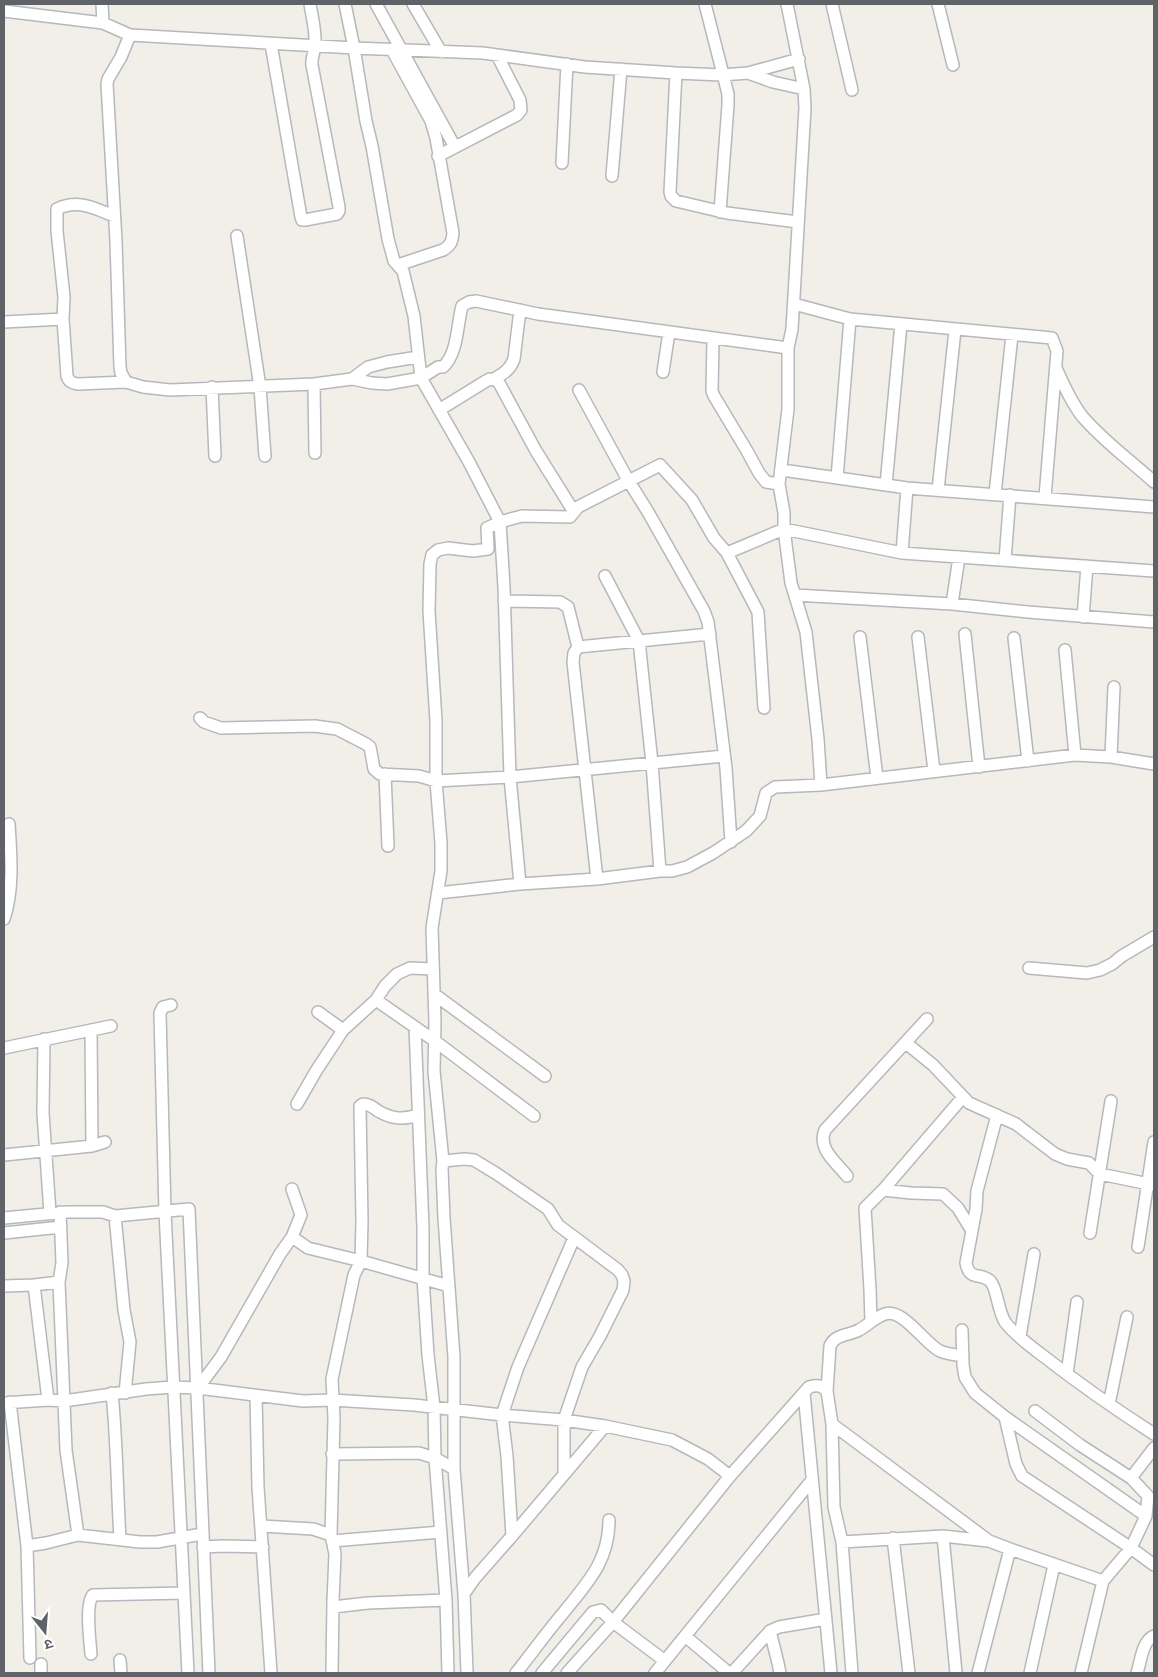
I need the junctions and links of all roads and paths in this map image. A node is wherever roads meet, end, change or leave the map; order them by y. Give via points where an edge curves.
1 (102, 4) edge
2 (310, 4) edge
3 (344, 4) edge
4 (376, 4) edge
5 (413, 4) edge
6 (705, 4) edge
7 (787, 4) edge
8 (832, 4) edge
9 (938, 4) edge
10 (4, 11) edge
11 (103, 23) junction
12 (130, 35) junction
13 (271, 44) junction
14 (315, 47) junction
15 (354, 48) junction
16 (396, 50) junction
17 (441, 52) junction
18 (497, 55) junction
19 (799, 59) junction
20 (567, 64) junction
21 (953, 65) dead end
22 (621, 69) junction
23 (676, 73) junction
24 (748, 74) junction
25 (722, 75) junction
26 (804, 89) junction
27 (852, 90) dead end
28 (455, 147) junction
29 (438, 156) junction
30 (562, 163) dead end
31 (612, 176) dead end
32 (720, 212) junction
33 (114, 216) junction
34 (798, 222) junction
35 (237, 236) dead end
36 (398, 265) junction
37 (794, 304) junction
38 (520, 310) junction
39 (62, 319) junction
40 (850, 319) junction
41 (4, 322) edge
42 (901, 324) junction
43 (954, 330) junction
44 (669, 332) junction
45 (1012, 335) junction
46 (713, 338) junction
47 (788, 348) junction
48 (418, 357) junction
49 (1055, 367) junction
50 (663, 372) dead end
51 (421, 378) junction
52 (494, 379) junction
53 (352, 380) junction
54 (126, 382) junction
55 (314, 384) junction
56 (260, 386) junction
57 (212, 387) junction
58 (579, 390) dead end
59 (439, 410) junction
60 (316, 453) dead end
61 (215, 456) dead end
62 (264, 456) dead end
63 (782, 470) junction
64 (837, 478) junction
65 (628, 480) junction
66 (1154, 482) edge
67 (779, 484) junction
68 (886, 485) junction
69 (907, 488) junction
70 (938, 490) junction
71 (995, 494) junction
72 (1010, 495) junction
73 (1045, 497) junction
74 (1154, 507) edge
75 (574, 512) junction
76 (500, 522) junction
77 (784, 529) junction
78 (727, 553) junction
79 (902, 553) junction
80 (960, 557) junction
81 (1005, 560) junction
82 (1087, 566) junction
83 (1154, 571) edge
84 (605, 576) dead end
85 (795, 595) junction
86 (504, 601) junction
87 (952, 604) junction
88 (1083, 617) junction
89 (1154, 622) edge
90 (710, 634) junction
91 (965, 634) dead end
92 (860, 637) dead end
93 (918, 637) dead end
94 (1014, 638) dead end
95 (639, 641) junction
96 (578, 647) junction
97 (1065, 650) dead end
98 (1114, 688) dead end
99 (764, 708) dead end
100 (200, 718) dead end
101 (724, 756) junction
102 (1075, 756) junction
103 (1111, 758) junction
104 (1028, 761) junction
105 (652, 763) junction
106 (1154, 764) edge
107 (979, 767) junction
108 (585, 769) junction
109 (934, 771) junction
110 (385, 774) junction
111 (510, 777) junction
112 (877, 778) junction
113 (436, 780) junction
114 (821, 785) junction
115 (9, 824) dead end
116 (731, 842) junction
117 (388, 846) dead end
118 (660, 871) junction
119 (597, 879) junction
120 (520, 884) junction
121 (438, 893) junction
122 (4, 919) edge
123 (1154, 937) edge
124 (1029, 968) dead end
125 (433, 969) junction
126 (434, 994) junction
127 (376, 1000) junction
128 (171, 1005) dead end
129 (318, 1012) dead end
130 (927, 1020) dead end
131 (111, 1026) dead end
132 (415, 1027) junction
133 (91, 1030) junction
134 (343, 1030) junction
135 (44, 1039) junction
136 (434, 1041) junction
137 (906, 1044) junction
138 (4, 1048) edge
139 (545, 1076) dead end
140 (963, 1098) junction
141 (1111, 1101) dead end
142 (297, 1104) dead end
143 (418, 1115) junction
144 (997, 1115) junction
145 (534, 1116) dead end
146 (105, 1142) dead end
147 (1154, 1142) edge
148 (92, 1146) junction
149 (45, 1150) junction
150 (4, 1155) edge
151 (443, 1161) junction
152 (1100, 1174) junction
153 (847, 1176) dead end
154 (1151, 1184) edge
155 (292, 1189) dead end
156 (883, 1190) junction
157 (165, 1212) junction
158 (55, 1213) junction
159 (115, 1216) junction
160 (4, 1218) edge
161 (61, 1227) junction
162 (972, 1231) junction
163 (4, 1233) edge
164 (1090, 1233) dead end
165 (292, 1237) junction
166 (574, 1238) junction
167 (1138, 1247) dead end
168 (1034, 1254) dead end
169 (361, 1261) junction
170 (423, 1278) junction
171 (59, 1282) junction
172 (34, 1285) junction
173 (4, 1286) edge
174 (449, 1286) junction
175 (1077, 1302) dead end
176 (1127, 1317) dead end
177 (871, 1322) junction
178 (962, 1330) dead end
179 (1020, 1336) junction
180 (963, 1356) junction
181 (1067, 1374) junction
182 (172, 1386) junction
183 (198, 1388) junction
184 (827, 1391) junction
185 (125, 1392) junction
186 (112, 1393) junction
187 (804, 1393) junction
188 (256, 1396) junction
189 (48, 1400) junction
190 (332, 1400) junction
191 (64, 1401) junction
192 (7, 1403) edge
193 (1109, 1404) junction
194 (434, 1407) junction
195 (453, 1410) junction
196 (1035, 1411) dead end
197 (502, 1415) junction
198 (1005, 1416) junction
199 (564, 1420) junction
200 (832, 1424) junction
201 (604, 1426) junction
202 (1154, 1434) edge
203 (1154, 1448) edge
204 (332, 1454) junction
205 (435, 1458) junction
206 (454, 1469) junction
207 (564, 1474) junction
208 (730, 1476) junction
209 (1130, 1478) junction
210 (812, 1480) junction
211 (1151, 1499) edge
212 (815, 1507) junction
213 (834, 1507) junction
214 (1146, 1516) junction
215 (609, 1520) dead end
216 (262, 1526) junction
217 (440, 1532) junction
218 (202, 1534) junction
219 (78, 1535) junction
220 (512, 1536) junction
221 (943, 1536) junction
222 (181, 1538) junction
223 (331, 1538) junction
224 (894, 1538) junction
225 (120, 1539) junction
226 (990, 1541) junction
227 (842, 1542) junction
228 (27, 1546) junction
229 (203, 1547) junction
230 (263, 1547) junction
231 (1131, 1548) junction
232 (1010, 1550) junction
233 (1054, 1565) junction
234 (1154, 1566) edge
235 (1103, 1581) junction
236 (184, 1593) junction
237 (464, 1594) junction
238 (446, 1600) junction
239 (333, 1607) junction
240 (826, 1619) junction
241 (613, 1622) junction
242 (770, 1631) junction
243 (686, 1636) junction
244 (1154, 1636) edge
245 (91, 1654) dead end
246 (30, 1658) dead end
247 (120, 1660) dead end
248 (665, 1661) junction
249 (121, 1673) edge
250 (188, 1673) edge
251 (209, 1673) edge
252 (271, 1673) edge
253 (332, 1673) edge
254 (448, 1673) edge
255 (466, 1673) edge
256 (516, 1673) edge
257 (542, 1673) edge
258 (567, 1673) edge
259 (655, 1673) edge
260 (731, 1673) edge
261 (780, 1673) edge
262 (831, 1673) edge
263 (852, 1673) edge
264 (909, 1673) edge
265 (956, 1673) edge
266 (978, 1673) edge
267 (1030, 1673) edge
268 (1081, 1673) edge
269 (1138, 1673) edge

1 - 11 street
2 - 14 street
3 - 15 street
4 - 16 street
5 - 17 street
6 - 25 street
7 - 19 street
8 - 27 street
9 - 21 street
10 - 11 street
11 - 12 street
12 - 13 street
12 - 33 street via 107,84
13 - 14 street
13 - 14 street via 302,220 334,216 339,212 312,65
14 - 15 street
15 - 16 street
15 - 36 street via 388,239
16 - 17 street
16 - 28 street
16 - 29 street via 431,121
17 - 18 street
18 - 20 street
18 - 28 street via 520,100 521,110 518,116
19 - 24 street
19 - 26 street
20 - 22 street
20 - 30 street
22 - 23 street
22 - 31 street
23 - 25 street
23 - 32 street via 671,196 676,201
24 - 25 street
24 - 26 street
25 - 32 street via 728,105
26 - 34 street
28 - 29 street
29 - 36 street via 452,241 443,250
32 - 34 street
33 - 39 street via 84,204 57,209 64,297
33 - 54 street via 120,368
34 - 37 street
35 - 56 street
36 - 48 street via 403,271 414,316
37 - 40 street
37 - 47 street
38 - 44 street
38 - 51 street via 476,301 462,306 449,362
38 - 52 street via 514,359 507,371
39 - 41 street
39 - 54 street via 69,380 78,384
40 - 42 street
40 - 64 street
42 - 43 street
42 - 68 street
43 - 45 street
43 - 70 street
44 - 46 street
44 - 50 street
45 - 49 street via 1052,338 1057,351
45 - 71 street
46 - 47 street
46 - 67 street via 714,396 759,474 766,482
47 - 63 street via 788,409
48 - 51 street
48 - 53 street via 368,367
49 - 66 street via 1081,414
49 - 73 street
51 - 53 street via 387,384
51 - 59 street
52 - 59 street
52 - 75 street via 500,382 536,451
53 - 55 street
54 - 57 street via 170,390
55 - 56 street
55 - 60 street
56 - 57 street
56 - 62 street
57 - 61 street
58 - 65 street
59 - 76 street
63 - 64 street
63 - 67 street
64 - 68 street
65 - 75 street
65 - 78 street via 660,465 692,500 714,538
65 - 90 street via 704,611
67 - 77 street
68 - 69 street
69 - 70 street
69 - 79 street
70 - 71 street
71 - 72 street
72 - 73 street
72 - 81 street
73 - 74 street
75 - 76 street via 570,517 522,516
76 - 86 street
76 - 113 street via 487,528 488,549 448,548 432,555 429,611
77 - 78 street
77 - 79 street
77 - 85 street
78 - 99 street via 758,612
79 - 80 street
80 - 81 street
80 - 87 street
81 - 82 street
82 - 83 street
82 - 88 street
84 - 95 street
85 - 87 street
85 - 114 street via 806,632
86 - 96 street via 560,602 568,607
86 - 111 street
87 - 88 street
88 - 89 street
90 - 95 street
90 - 101 street
91 - 107 street
92 - 112 street
93 - 109 street
94 - 104 street
95 - 96 street
95 - 105 street
96 - 108 street via 572,662
97 - 102 street
98 - 103 street
100 - 110 street via 221,728 315,726 337,729 370,747 374,769
101 - 105 street
101 - 116 street
102 - 103 street
102 - 104 street
103 - 106 street
104 - 107 street
105 - 108 street
105 - 118 street
107 - 109 street
108 - 111 street
108 - 119 street
109 - 112 street
110 - 113 street
110 - 117 street
111 - 113 street
111 - 120 street
112 - 114 street
113 - 121 street via 441,843
114 - 116 street via 771,789 766,793 760,816
115 - 122 street via 11,866
116 - 118 street via 687,867
118 - 119 street
119 - 120 street
120 - 121 street
121 - 125 street via 432,928
123 - 124 street via 1100,970 1087,973
125 - 126 street
125 - 127 street via 410,968 397,974
126 - 136 street
126 - 139 street
127 - 132 street
127 - 134 street
128 - 157 street via 163,1007 160,1013
129 - 134 street
130 - 137 street
131 - 133 street
132 - 136 street
132 - 143 street
133 - 135 street
133 - 148 street
134 - 142 street
135 - 138 street
135 - 149 street
136 - 145 street
136 - 151 street
137 - 140 street via 933,1065
137 - 153 street via 822,1136 824,1149
140 - 144 street
140 - 156 street
141 - 152 street
143 - 169 street via 399,1119 368,1104 360,1106
143 - 170 street
144 - 152 street via 1016,1124 1054,1154 1089,1163
144 - 162 street via 977,1191
146 - 148 street
147 - 154 street
148 - 149 street
149 - 150 street
149 - 158 street
151 - 166 street via 474,1160 548,1209 558,1225
151 - 174 street
152 - 154 street
152 - 164 street
154 - 167 street
155 - 165 street via 302,1215
156 - 162 street via 943,1194 958,1208
156 - 177 street via 865,1208
157 - 159 street
157 - 182 street
157 - 183 street via 189,1210
158 - 159 street via 103,1212
158 - 160 street
158 - 161 street
159 - 185 street via 130,1342
161 - 163 street
161 - 171 street
162 - 179 street via 966,1263 968,1270 972,1275 991,1282 1005,1323
165 - 169 street via 308,1248
165 - 183 street via 221,1357
166 - 197 street via 518,1367
166 - 199 street via 618,1270 624,1281 620,1297 582,1367
168 - 179 street
169 - 170 street
169 - 190 street via 354,1275 340,1340 332,1379
170 - 174 street
170 - 194 street
171 - 172 street
171 - 191 street
172 - 173 street
172 - 189 street
174 - 195 street via 454,1357
175 - 181 street
176 - 193 street
177 - 180 street via 883,1314 895,1315 940,1351
177 - 184 street via 832,1341
178 - 180 street
179 - 181 street
180 - 198 street via 965,1377 970,1385
181 - 193 street
182 - 183 street
182 - 185 street
182 - 222 street
183 - 188 street
183 - 218 street
184 - 187 street via 816,1385
184 - 200 street
185 - 186 street
186 - 191 street
186 - 225 street
187 - 208 street
187 - 210 street
188 - 190 street via 303,1401
188 - 216 street
189 - 191 street
189 - 192 street
190 - 194 street
190 - 204 street
191 - 219 street via 66,1450
192 - 228 street
193 - 202 street
194 - 195 street
194 - 205 street
195 - 197 street
195 - 206 street
196 - 209 street
197 - 199 street
197 - 220 street
198 - 214 street
198 - 231 street via 1016,1464 1022,1476
199 - 201 street
199 - 207 street
200 - 213 street
200 - 226 street
201 - 207 street
201 - 208 street via 672,1440 708,1459
203 - 209 street
204 - 205 street via 408,1452
204 - 223 street
205 - 206 street
205 - 217 street
206 - 237 street
207 - 220 street
208 - 241 street
209 - 211 street
210 - 212 street
210 - 243 street
211 - 214 street
212 - 213 street
212 - 240 street
213 - 227 street
214 - 231 street
215 - 256 street via 605,1551 599,1565
216 - 223 street via 321,1530
216 - 230 street
217 - 223 street
217 - 238 street
218 - 222 street
218 - 229 street
219 - 225 street
219 - 228 street
220 - 237 street
221 - 224 street
221 - 226 street
221 - 265 street
222 - 225 street via 157,1542
222 - 236 street
223 - 239 street via 335,1554
224 - 227 street
224 - 264 street
226 - 232 street
227 - 263 street
228 - 246 street
229 - 230 street
229 - 251 street
230 - 252 street
231 - 234 street
231 - 235 street
232 - 233 street
232 - 266 street
233 - 235 street
233 - 267 street
235 - 268 street
236 - 245 street via 93,1595 89,1608
236 - 250 street
237 - 255 street
238 - 239 street
238 - 254 street
239 - 253 street
240 - 242 street
240 - 262 street
241 - 248 street
241 - 257 street via 601,1610 593,1612
241 - 258 street
242 - 260 street
242 - 261 street
243 - 248 street
243 - 260 street
244 - 269 street via 1145,1644
247 - 249 street
248 - 259 street

